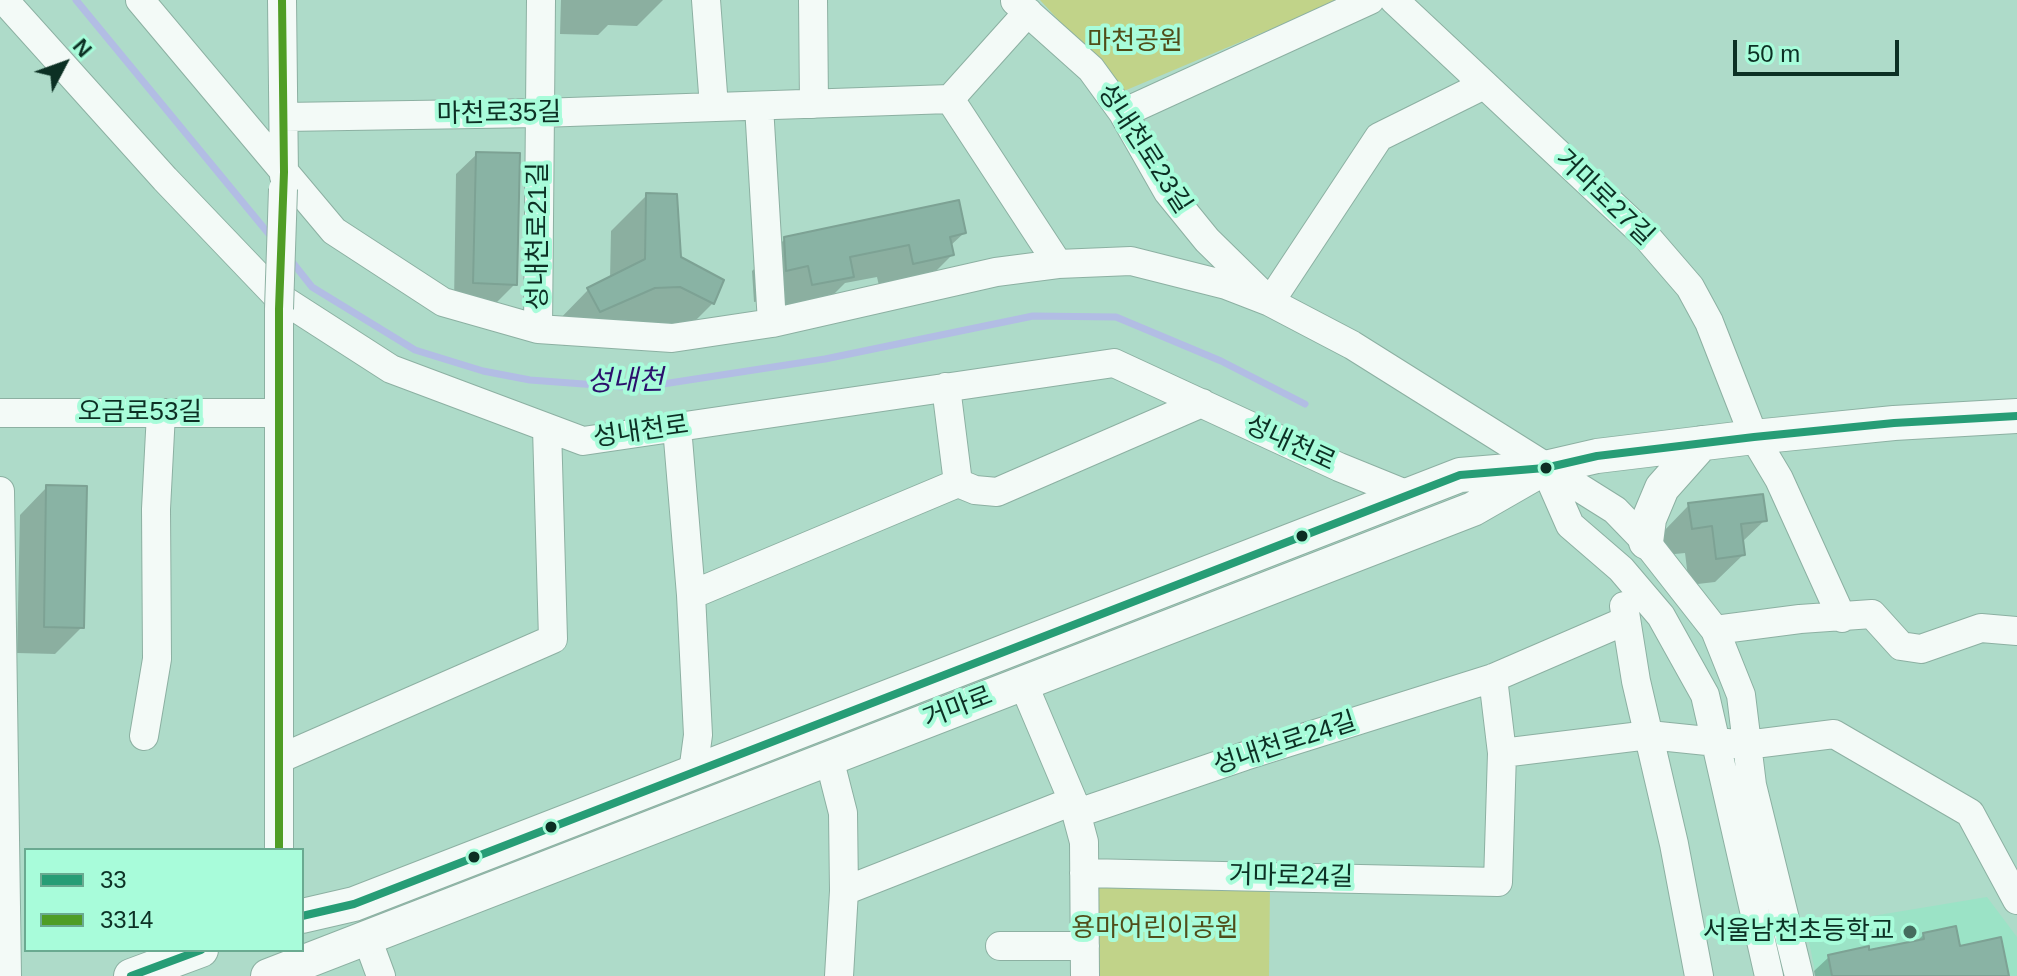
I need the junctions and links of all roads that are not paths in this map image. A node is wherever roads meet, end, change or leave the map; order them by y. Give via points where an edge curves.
1 (4, 0) edge
2 (140, 0) edge
3 (282, 0) edge
4 (541, 0) edge
5 (706, 0) edge
6 (813, 0) edge
7 (1370, 0) edge
8 (1394, 0) edge
9 (1021, 6) edge
10 (1484, 85) junction
11 (950, 99) junction
12 (814, 104) junction
13 (759, 106) junction
14 (714, 107) junction
15 (540, 113) junction
16 (1123, 113) junction
17 (284, 117) junction
18 (284, 180) junction
19 (1058, 264) junction
20 (1270, 302) junction
21 (772, 323) junction
22 (538, 329) junction
23 (946, 387) junction
24 (1202, 403) junction
25 (0, 413) edge
26 (161, 413) junction
27 (279, 413) junction
28 (2017, 416) edge
29 (677, 427) junction
30 (547, 428) junction
31 (1754, 437) junction
32 (1702, 443) junction
33 (1545, 468) junction
34 (958, 483) junction
35 (0, 491) edge
36 (1408, 495) junction
37 (1646, 542) junction
38 (1621, 569) junction
39 (691, 595) junction
40 (1842, 618) junction
41 (1625, 621) junction
42 (1715, 630) junction
43 (2017, 631) edge
44 (1493, 678) junction
45 (1023, 683) junction
46 (1649, 735) junction
47 (144, 736) dead end
48 (1717, 742) junction
49 (1746, 745) junction
50 (1502, 753) junction
51 (829, 758) junction
52 (279, 759) junction
53 (693, 772) junction
54 (1076, 807) junction
55 (279, 848) edge
56 (1084, 873) junction
57 (844, 891) junction
58 (2017, 900) edge
59 (304, 916) edge
60 (367, 938) junction
61 (1000, 946) dead end
62 (1085, 946) junction
63 (196, 952) edge
64 (277, 968) edge
65 (7, 976) edge
66 (131, 976) edge
67 (381, 976) edge
68 (839, 976) edge
69 (1085, 976) edge
70 (1699, 976) edge
71 (1769, 976) edge
72 (1799, 976) edge

1 - 30 street, 성내천로 via 276,295 391,369
2 - 18 street
3 - 17 street
4 - 15 street, 성내천로21길
5 - 14 street
6 - 12 street
7 - 16 street
8 - 10 street, 거마로27길
9 - 11 street
9 - 16 street, 성내천로23길 via 1091,69
10 - 20 street via 1379,137
10 - 31 street, 거마로27길 via 1646,236 1690,287
11 - 12 street, 마천로35길
11 - 19 street
12 - 13 street, 마천로35길
13 - 14 street, 마천로35길
13 - 21 street
14 - 15 street, 마천로35길
15 - 17 street, 마천로35길
15 - 22 street, 성내천로21길
16 - 20 street, 성내천로23길 via 1168,192 1207,240
17 - 18 street
18 - 22 street via 334,231 443,302
18 - 27 street, bridge
19 - 20 street via 1131,261
19 - 21 street via 996,272
20 - 33 street via 1352,345
21 - 22 street via 672,338
23 - 24 street, 성내천로 via 1114,363
23 - 29 street, 성내천로
23 - 34 street
24 - 34 street via 997,492
24 - 36 street, 성내천로
25 - 26 street, 오금로53길
26 - 27 street, 오금로53길
26 - 47 street via 157,659
27 - 52 street
28 - 31 main road, 거마로
29 - 30 street, 성내천로 via 583,441
29 - 39 street
30 - 52 street via 553,639
31 - 32 main road, 거마로
31 - 40 street, 거마로27길 via 1779,479
32 - 33 main road, 거마로
32 - 37 main road via 1662,488
33 - 36 main road, 거마로 via 1460,475
33 - 37 street via 1615,510
33 - 38 street via 1570,525
33 - 45 main road, 거마로 via 1473,509
34 - 39 street
35 - 65 street
36 - 53 main road, 거마로
37 - 42 street
38 - 41 street
38 - 48 street via 1661,616 1705,695
39 - 53 street via 698,735
40 - 42 street
40 - 43 street via 1872,614 1901,646 1921,649 1981,628
41 - 44 street, 성내천로24길
41 - 46 street
42 - 49 street via 1741,695
44 - 50 street
44 - 54 street, 성내천로24길
45 - 51 main road, 거마로
45 - 54 street
46 - 48 street
46 - 50 street
46 - 70 street
48 - 49 street
48 - 71 street
49 - 58 street via 1834,734 1970,813
49 - 72 street
50 - 56 street, 거마로24길 via 1498,882
51 - 57 street via 843,813
51 - 60 main road, 거마로
52 - 55 street
53 - 59 main road, 거마로 via 354,904
54 - 56 street
54 - 57 street, 성내천로24길
56 - 62 street
57 - 68 street
60 - 64 main road, 거마로
60 - 67 street
61 - 62 street
62 - 69 street
63 - 66 main road

